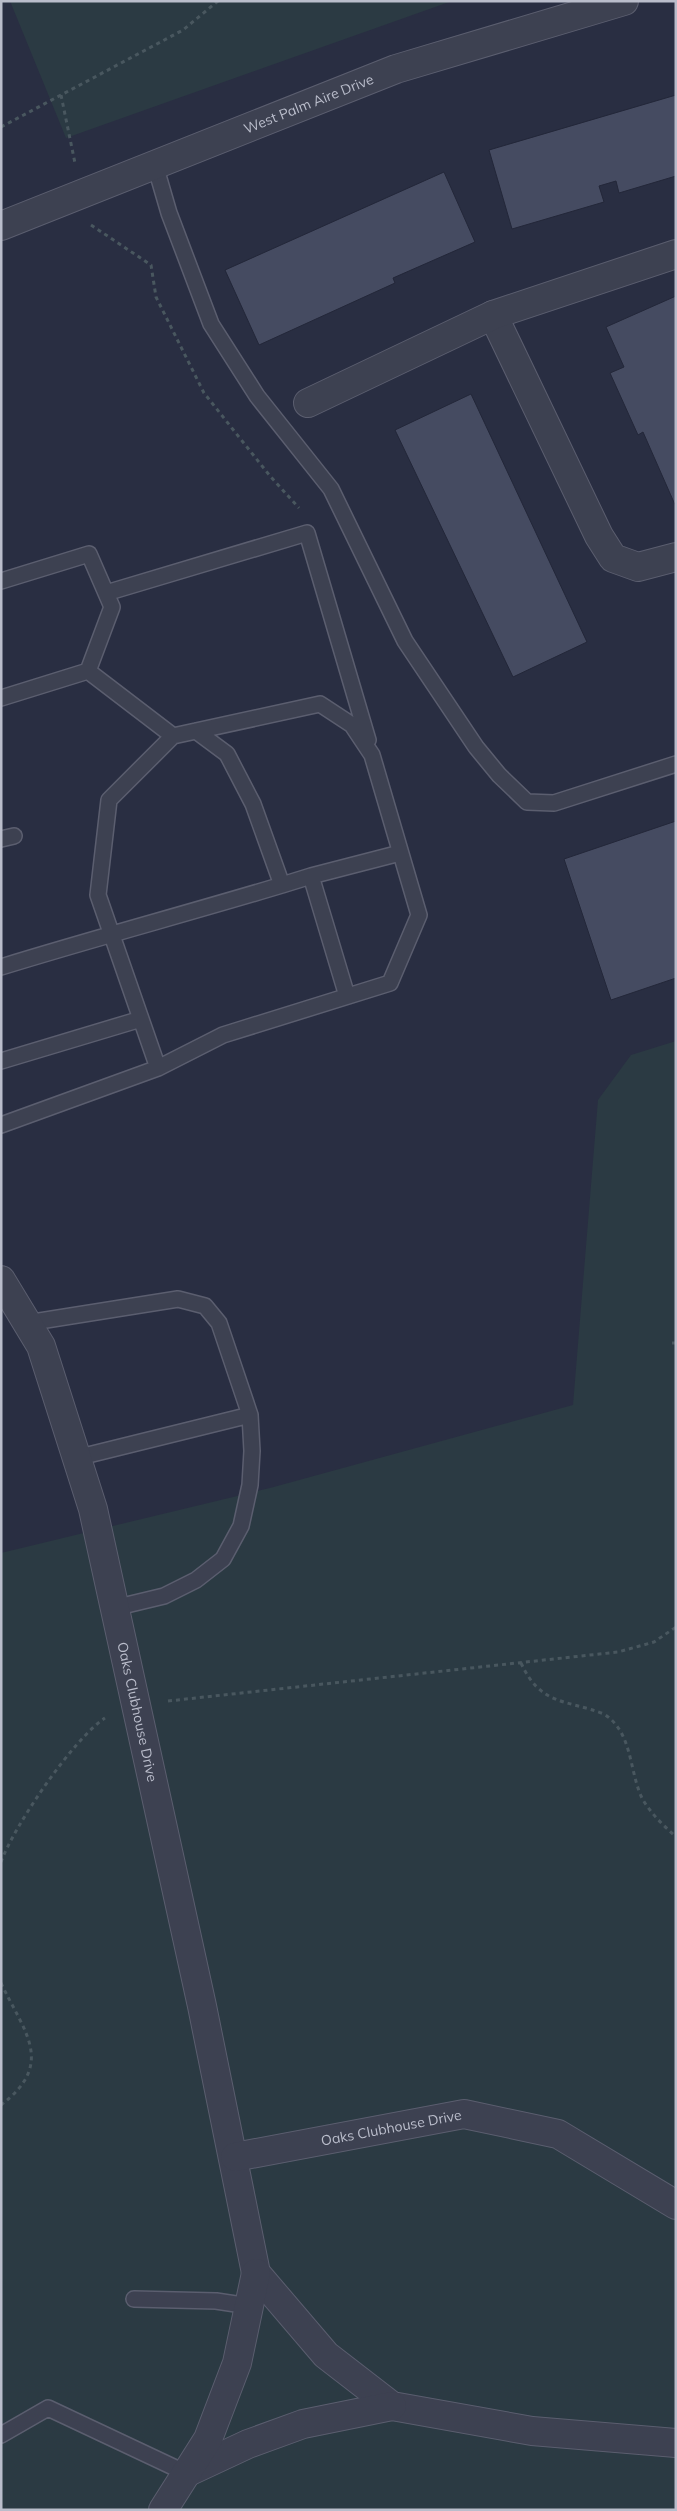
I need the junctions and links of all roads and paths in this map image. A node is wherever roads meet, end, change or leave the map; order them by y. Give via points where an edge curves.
1 (218, 1) edge
2 (624, 1) edge
3 (61, 95) junction
4 (1, 127) edge
5 (155, 165) junction
6 (82, 194) junction
7 (1, 226) edge
8 (676, 254) edge
9 (493, 315) junction
10 (308, 403) dead end
11 (307, 533) junction
12 (676, 558) edge
13 (1, 581) edge
14 (106, 593) junction
15 (88, 671) junction
16 (1, 698) edge
17 (196, 731) junction
18 (173, 736) junction
19 (372, 755) junction
20 (676, 764) edge
21 (400, 853) junction
22 (311, 876) junction
23 (282, 885) junction
24 (111, 932) junction
25 (1, 967) edge
26 (347, 996) junction
27 (141, 1019) junction
28 (1, 1062) edge
29 (158, 1068) junction
30 (1, 1125) edge
31 (1, 1280) edge
32 (27, 1323) junction
33 (250, 1415) junction
34 (76, 1458) junction
35 (114, 1608) junction
36 (676, 1627) edge
37 (521, 1663) junction
38 (136, 1705) junction
39 (676, 1837) edge
40 (1, 1862) edge
41 (1, 1983) edge
42 (1, 2105) edge
43 (234, 2157) junction
44 (676, 2205) edge
45 (256, 2273) junction
46 (134, 2299) dead end
47 (249, 2306) junction
48 (392, 2406) junction
49 (1, 2435) edge
50 (676, 2443) edge
51 (186, 2473) junction
52 (163, 2510) edge

1 - 3 path via 183,30
2 - 5 street, West Palm Aire Drive via 396,69
3 - 4 path
3 - 6 path
5 - 6 street, West Palm Aire Drive
5 - 20 lane via 211,324 257,396 332,489 405,641 476,747 499,775 527,802 554,803
6 - 7 street, West Palm Aire Drive
6 - 11 path via 90,224 151,265 156,297 204,393 303,512
8 - 9 street
9 - 10 street
9 - 12 street via 613,558 638,567
11 - 14 lane
11 - 19 lane
13 - 14 lane via 89,554
14 - 15 lane via 112,607
15 - 16 lane
15 - 18 lane
17 - 18 lane
17 - 19 lane via 320,704 352,725
17 - 23 lane via 227,754 252,804
18 - 24 lane via 109,800 98,895
19 - 21 lane
21 - 22 lane
21 - 26 lane via 419,915 390,983
22 - 23 lane
22 - 26 lane
23 - 24 lane via 142,927
24 - 25 lane
24 - 27 lane
26 - 29 lane via 223,1034
27 - 28 lane
27 - 29 lane
29 - 30 lane
31 - 32 street, Oaks Clubhouse Drive
32 - 33 lane via 178,1299 205,1306 219,1323
32 - 34 street, Oaks Clubhouse Drive via 41,1346
33 - 34 lane
33 - 35 lane via 250,1486 241,1526 223,1559 196,1580 164,1596
34 - 35 street, Oaks Clubhouse Drive via 93,1509
35 - 38 street, Oaks Clubhouse Drive
36 - 37 path via 654,1642 618,1652
37 - 38 path
37 - 39 path via 540,1692 612,1719 623,1734 642,1797 654,1815
38 - 40 path via 116,1711 100,1721 77,1745 19,1826
38 - 43 street, Oaks Clubhouse Drive
41 - 42 path via 26,2032 32,2059 30,2074 24,2084
43 - 44 street, Oaks Clubhouse Drive via 464,2114 558,2134
43 - 45 street, Oaks Clubhouse Drive
45 - 47 street, Oaks Clubhouse Drive
45 - 48 street, Oaks Clubhouse Drive via 326,2355
46 - 47 lane via 216,2301
47 - 51 street, Oaks Clubhouse Drive via 237,2363 208,2439
48 - 50 street, Oaks Clubhouse Drive via 532,2431
48 - 51 street, Oaks Clubhouse Drive via 303,2424 248,2444
49 - 51 lane via 48,2408
51 - 52 street, Oaks Clubhouse Drive

